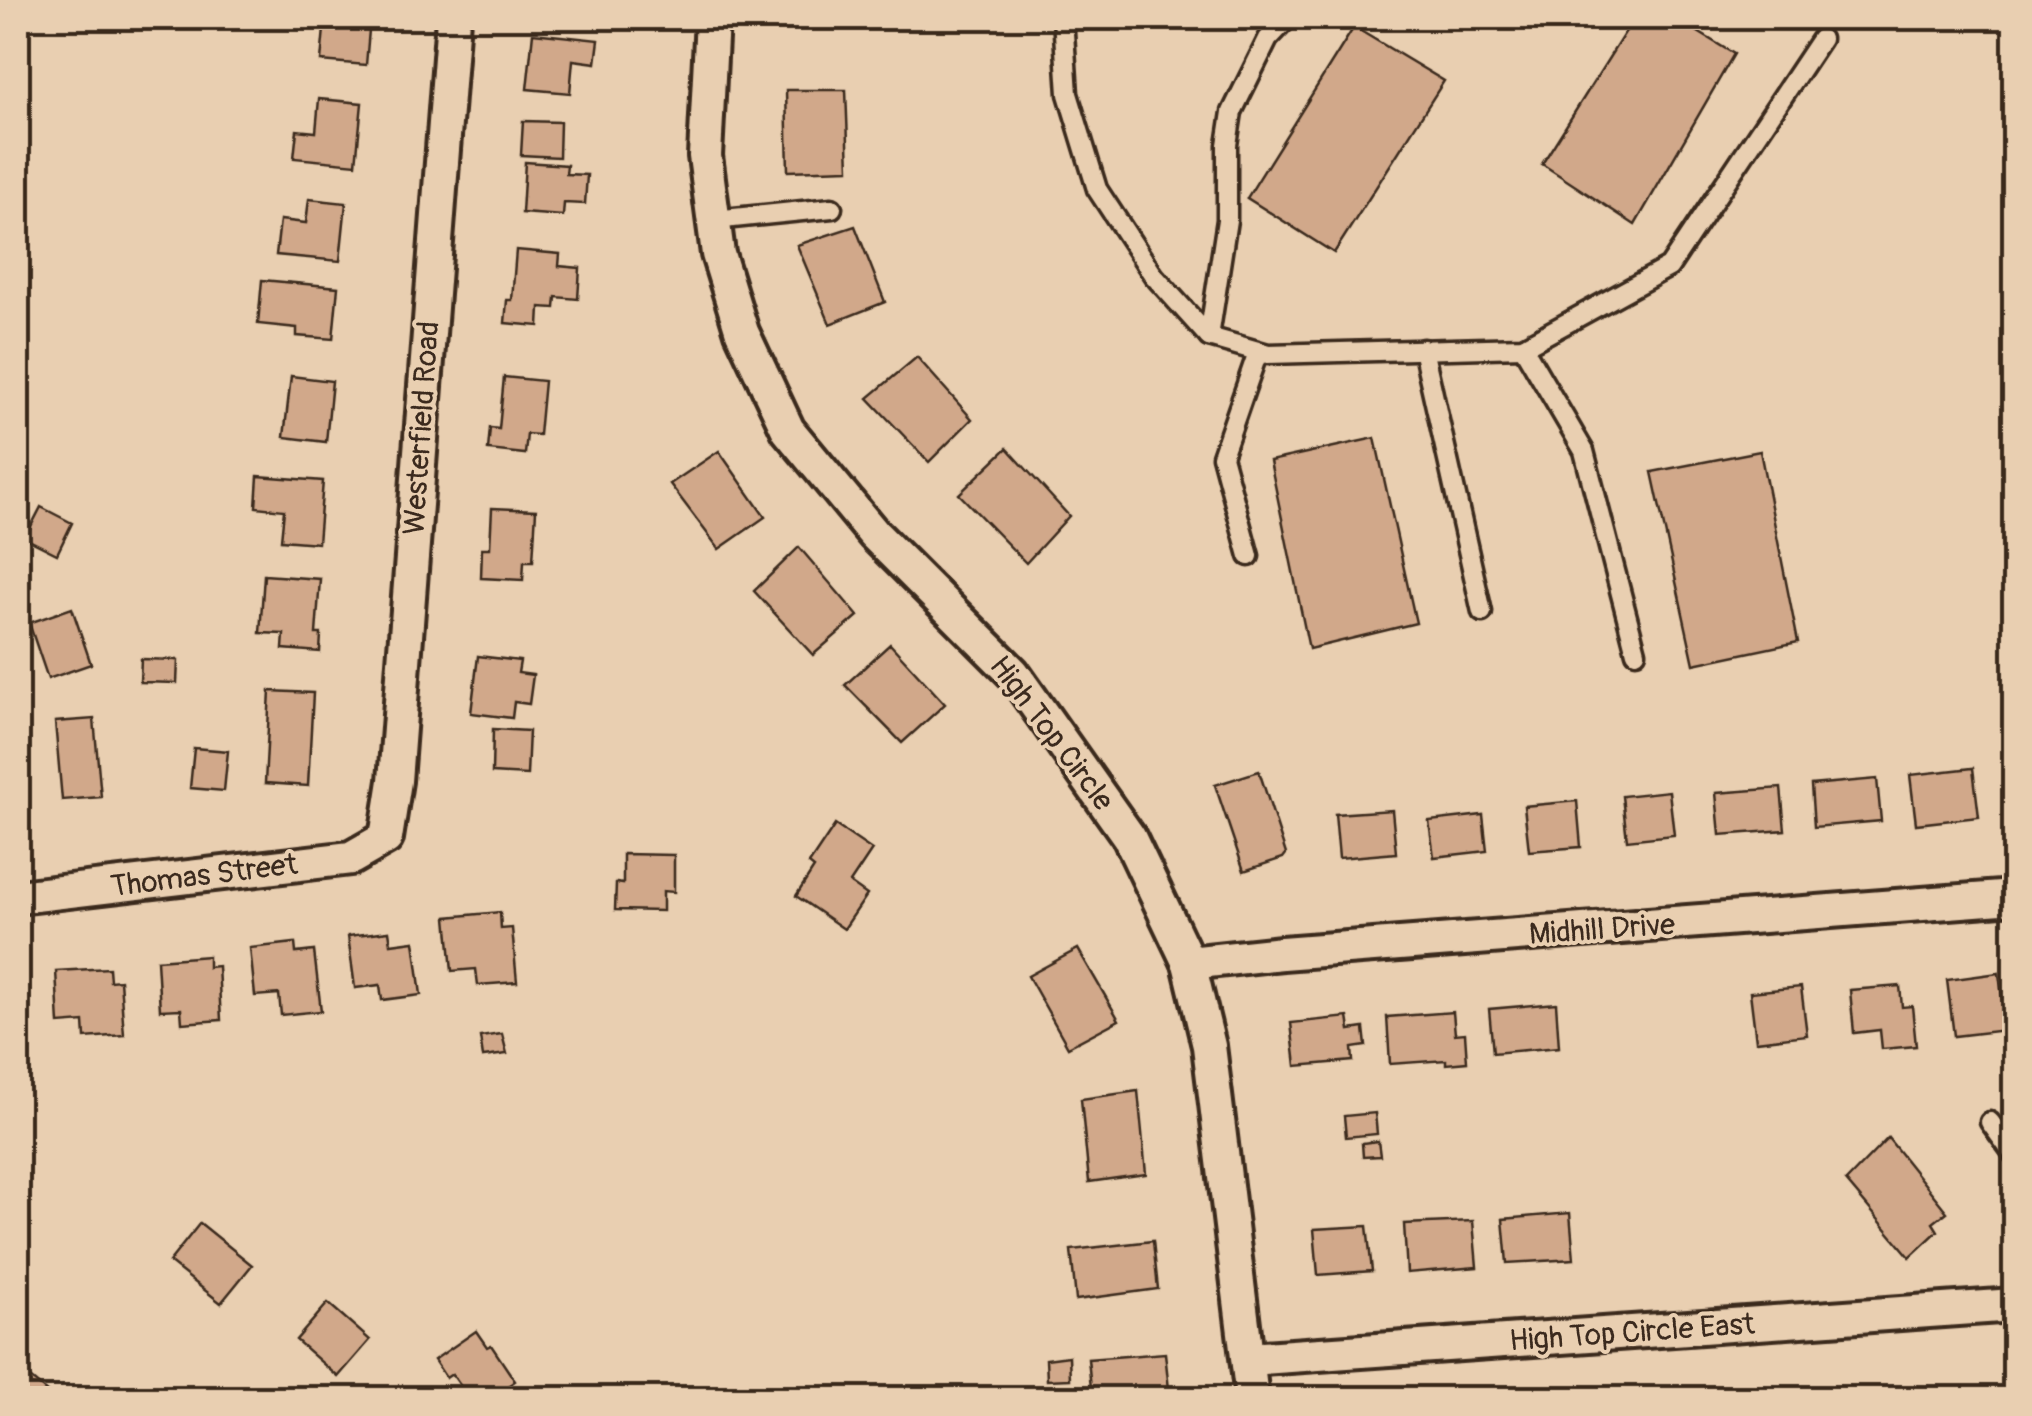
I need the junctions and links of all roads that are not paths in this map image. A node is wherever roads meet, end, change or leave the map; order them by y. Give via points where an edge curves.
1 (452, 18) edge
2 (712, 18) edge
3 (1063, 18) edge
4 (1288, 18) edge
5 (1821, 39) dead end
6 (832, 208) dead end
7 (714, 220) junction
8 (1209, 337) junction
9 (1523, 346) junction
10 (1424, 350) junction
11 (1258, 352) junction
12 (1250, 556) dead end
13 (1482, 612) dead end
14 (1636, 652) dead end
15 (386, 838) joint
16 (2014, 896) edge
17 (18, 897) edge
18 (1189, 964) junction
19 (1990, 1122) dead end
20 (2014, 1155) edge
21 (2014, 1305) edge
22 (1248, 1359) junction
23 (1252, 1398) edge

1 - 15 street, Westerfield Road
2 - 7 street, High Top Circle via 705,156
3 - 8 lane via 1068,94 1097,190 1154,276
4 - 8 lane via 1268,39 1232,112 1227,220
5 - 9 lane via 1670,268
6 - 7 lane
7 - 18 street, High Top Circle via 742,332 788,430 874,534 1013,672 1129,838
8 - 11 lane
9 - 10 lane
9 - 14 lane via 1584,451
10 - 11 lane
10 - 13 lane
11 - 12 lane via 1222,456
15 - 17 street, Thomas Street via 351,858
16 - 18 street, Midhill Drive
18 - 22 street, High Top Circle via 1209,1046
19 - 20 lane
21 - 22 street, High Top Circle East
22 - 23 street, High Top Circle

